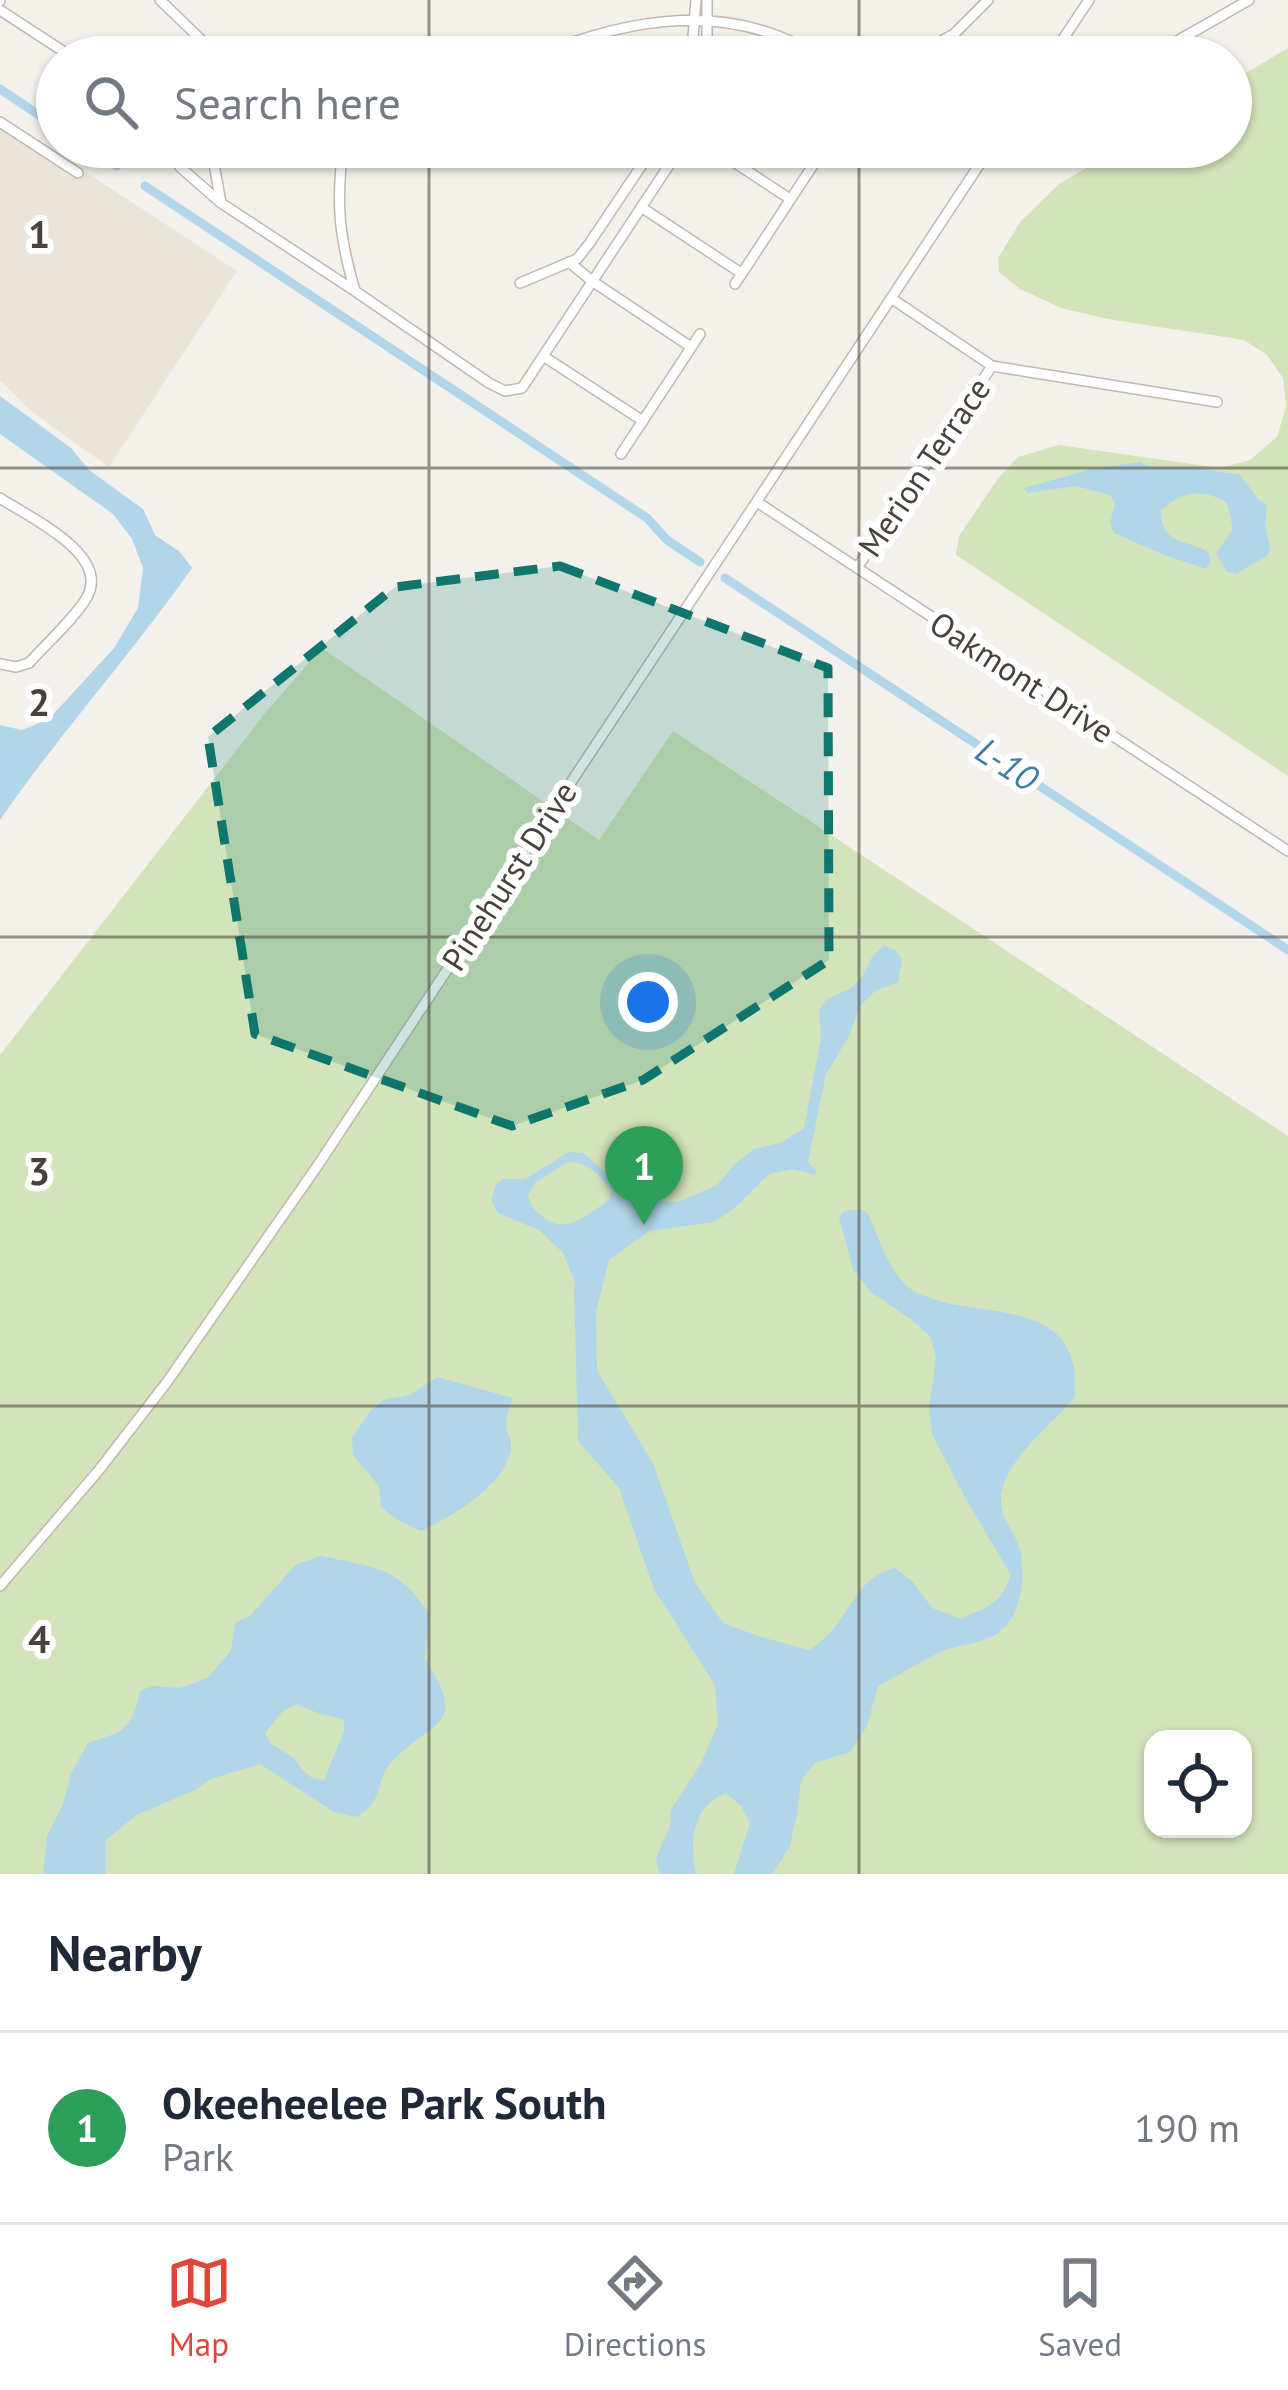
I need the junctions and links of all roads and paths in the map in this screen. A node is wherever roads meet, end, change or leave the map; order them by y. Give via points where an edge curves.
1 (160, 0) edge
2 (695, 0) edge
3 (707, 0) edge
4 (988, 0) edge
5 (1089, 0) edge
6 (1249, 0) edge
7 (0, 3) edge
8 (694, 17) junction
9 (708, 18) junction
10 (44, 36) edge
11 (197, 36) edge
12 (594, 36) edge
13 (693, 36) edge
14 (707, 36) edge
15 (781, 36) edge
16 (950, 36) edge
17 (1066, 36) edge
18 (1186, 36) edge
19 (0, 122) edge
20 (36, 146) edge
21 (70, 168) edge
22 (181, 168) edge
23 (215, 168) edge
24 (342, 168) edge
25 (640, 168) edge
26 (667, 168) edge
27 (744, 168) edge
28 (811, 168) edge
29 (978, 168) edge
30 (78, 173) dead end
31 (790, 199) junction
32 (221, 203) junction
33 (641, 207) junction
34 (569, 262) junction
35 (592, 281) junction
36 (520, 284) dead end
37 (355, 291) junction
38 (891, 298) junction
39 (700, 334) dead end
40 (692, 347) junction
41 (543, 356) junction
42 (992, 366) junction
43 (1216, 402) dead end
44 (643, 421) junction
45 (620, 454) dead end
46 (0, 497) edge
47 (757, 502) junction
48 (857, 568) junction
49 (0, 664) edge
50 (1288, 851) edge
51 (0, 1586) edge

1 - 11 street
2 - 8 street
3 - 9 street
4 - 16 street
5 - 17 street
6 - 18 street
7 - 10 street
8 - 9 street
8 - 12 street
8 - 13 street
9 - 14 street
9 - 15 street
19 - 20 street
21 - 30 street
22 - 32 street
23 - 32 street
24 - 37 street via 343,249
25 - 34 street
26 - 33 street
27 - 31 street
28 - 31 street
29 - 38 street, Pinehurst Drive
31 - 33 street via 738,279
32 - 37 street
33 - 35 street
34 - 35 street
34 - 36 street
35 - 40 street
35 - 41 street
37 - 41 street via 505,392 522,388
38 - 42 street
38 - 47 street, Pinehurst Drive
39 - 40 street
40 - 44 street
41 - 44 street
42 - 43 street
42 - 48 street, Merion Terrace
44 - 45 street
46 - 49 street via 77,549 91,578 86,600 29,663
47 - 48 street, Oakmont Drive
47 - 51 street, Pinehurst Drive via 210,1322
48 - 50 street, Oakmont Drive

